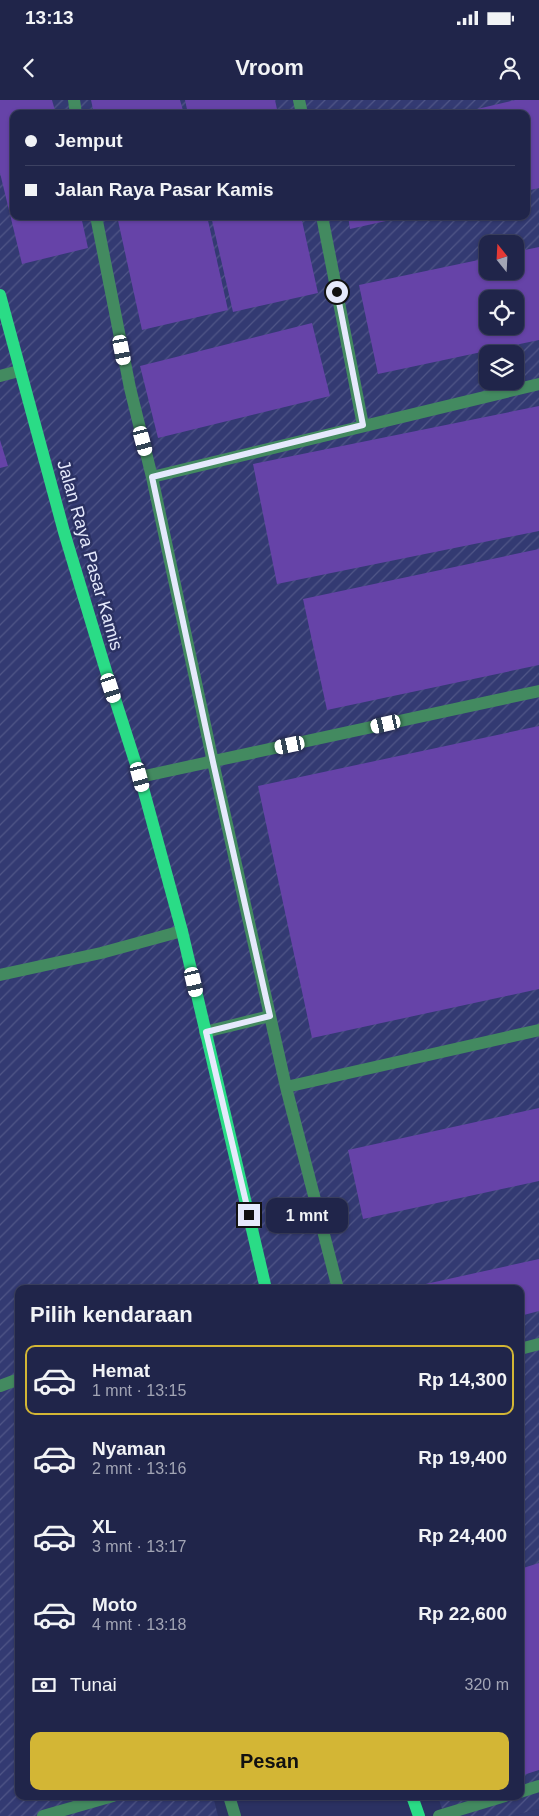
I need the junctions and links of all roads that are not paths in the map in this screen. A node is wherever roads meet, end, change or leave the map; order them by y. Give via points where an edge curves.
1 (97, 220) edge
2 (323, 220) edge
3 (0, 295) edge
4 (19, 371) junction
5 (0, 376) edge
6 (539, 384) edge
7 (363, 425) junction
8 (152, 477) junction
9 (539, 691) edge
10 (213, 762) junction
11 (140, 777) junction
12 (182, 931) junction
13 (0, 975) edge
14 (270, 1016) junction
15 (539, 1030) edge
16 (206, 1032) junction
17 (286, 1087) junction
18 (265, 1285) edge
19 (337, 1285) edge
20 (539, 1344) edge
21 (524, 1348) edge
22 (15, 1380) edge
23 (0, 1386) edge
24 (539, 1786) edge
25 (524, 1791) edge
26 (98, 1800) edge
27 (230, 1800) edge
28 (413, 1800) edge
29 (492, 1800) edge
30 (43, 1816) edge
31 (235, 1816) edge
32 (419, 1816) edge
33 (439, 1816) edge

1 - 8 lane via 130,388
2 - 7 lane
3 - 4 main road, Jalan Raya Pasar Kamis
4 - 5 lane
4 - 11 main road, Jalan Raya Pasar Kamis via 78,578
6 - 7 lane
7 - 8 lane
8 - 10 lane
9 - 10 lane
10 - 11 lane
10 - 14 lane
11 - 12 main road, Jalan Raya Pasar Kamis
12 - 13 lane
12 - 16 main road, Jalan Raya Pasar Kamis
14 - 16 lane
14 - 17 lane
15 - 17 lane
16 - 18 main road, Jalan Raya Pasar Kamis
17 - 19 lane
20 - 21 lane
22 - 23 lane
24 - 25 lane
26 - 30 lane
27 - 31 lane
28 - 32 main road
29 - 33 lane

